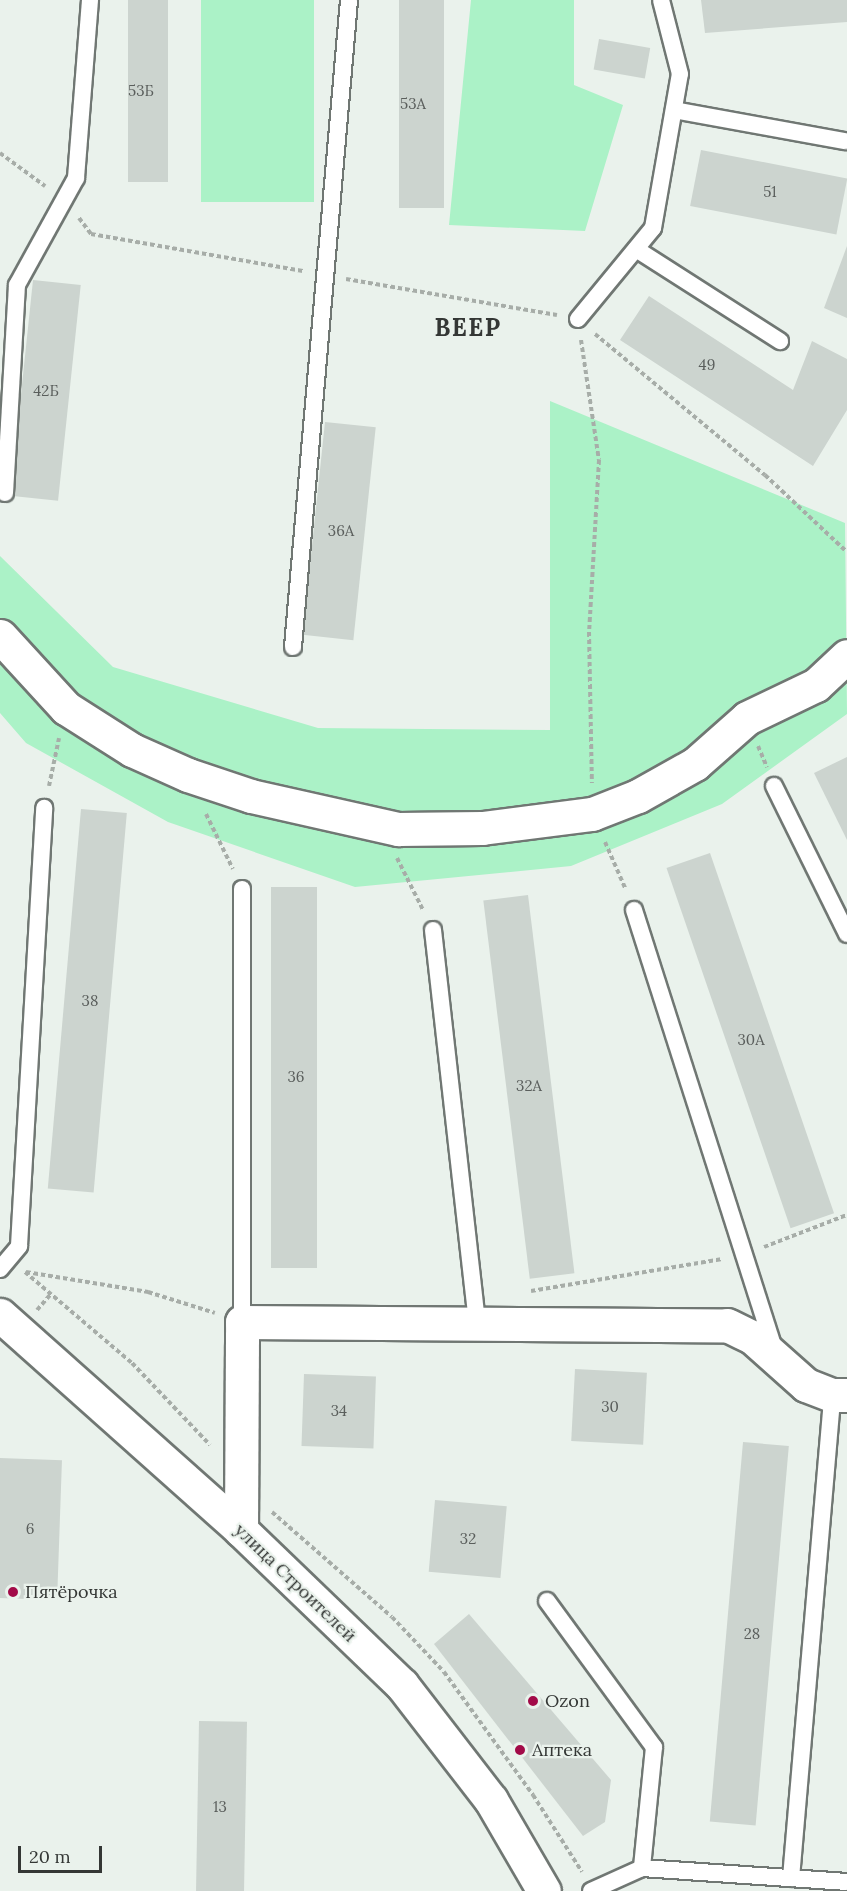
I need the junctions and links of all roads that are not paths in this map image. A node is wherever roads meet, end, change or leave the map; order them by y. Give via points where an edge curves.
1 (90, 0) edge
2 (349, 0) edge
3 (661, 0) edge
4 (674, 110) junction
5 (845, 141) dead end
6 (636, 249) junction
7 (578, 319) road end
8 (780, 341) dead end
9 (5, 493) dead end
10 (0, 636) edge
11 (293, 647) dead end
12 (847, 656) edge
13 (774, 786) road end
14 (44, 808) road end
15 (242, 888) road end
16 (634, 910) road end
17 (433, 930) road end
18 (847, 934) edge
19 (0, 1269) edge
20 (0, 1316) edge
21 (242, 1322) junction
22 (477, 1322) junction
23 (777, 1361) junction
24 (839, 1395) edge
25 (241, 1530) junction
26 (547, 1601) dead end
27 (642, 1868) junction
28 (791, 1878) junction
29 (847, 1882) edge
30 (544, 1891) edge
31 (592, 1891) edge

1 - 9 lane via 76,178 17,285
2 - 11 lane
3 - 4 lane via 680,74
4 - 5 lane
4 - 6 lane via 653,228
6 - 7 lane
6 - 8 lane
10 - 12 street via 66,708 132,750 188,776 250,796 398,829 482,828 592,814 638,796 695,764 747,718 816,685
13 - 18 lane
14 - 19 lane via 19,1246
15 - 21 lane
16 - 23 lane
17 - 22 lane
20 - 25 street, улица Строителей
21 - 22 street
21 - 25 street
22 - 23 street via 727,1325 752,1337
23 - 24 street via 806,1385
24 - 28 lane
25 - 30 street, улица Строителей via 402,1685 491,1800
26 - 27 lane via 654,1747
27 - 28 lane
27 - 31 lane
28 - 29 lane

